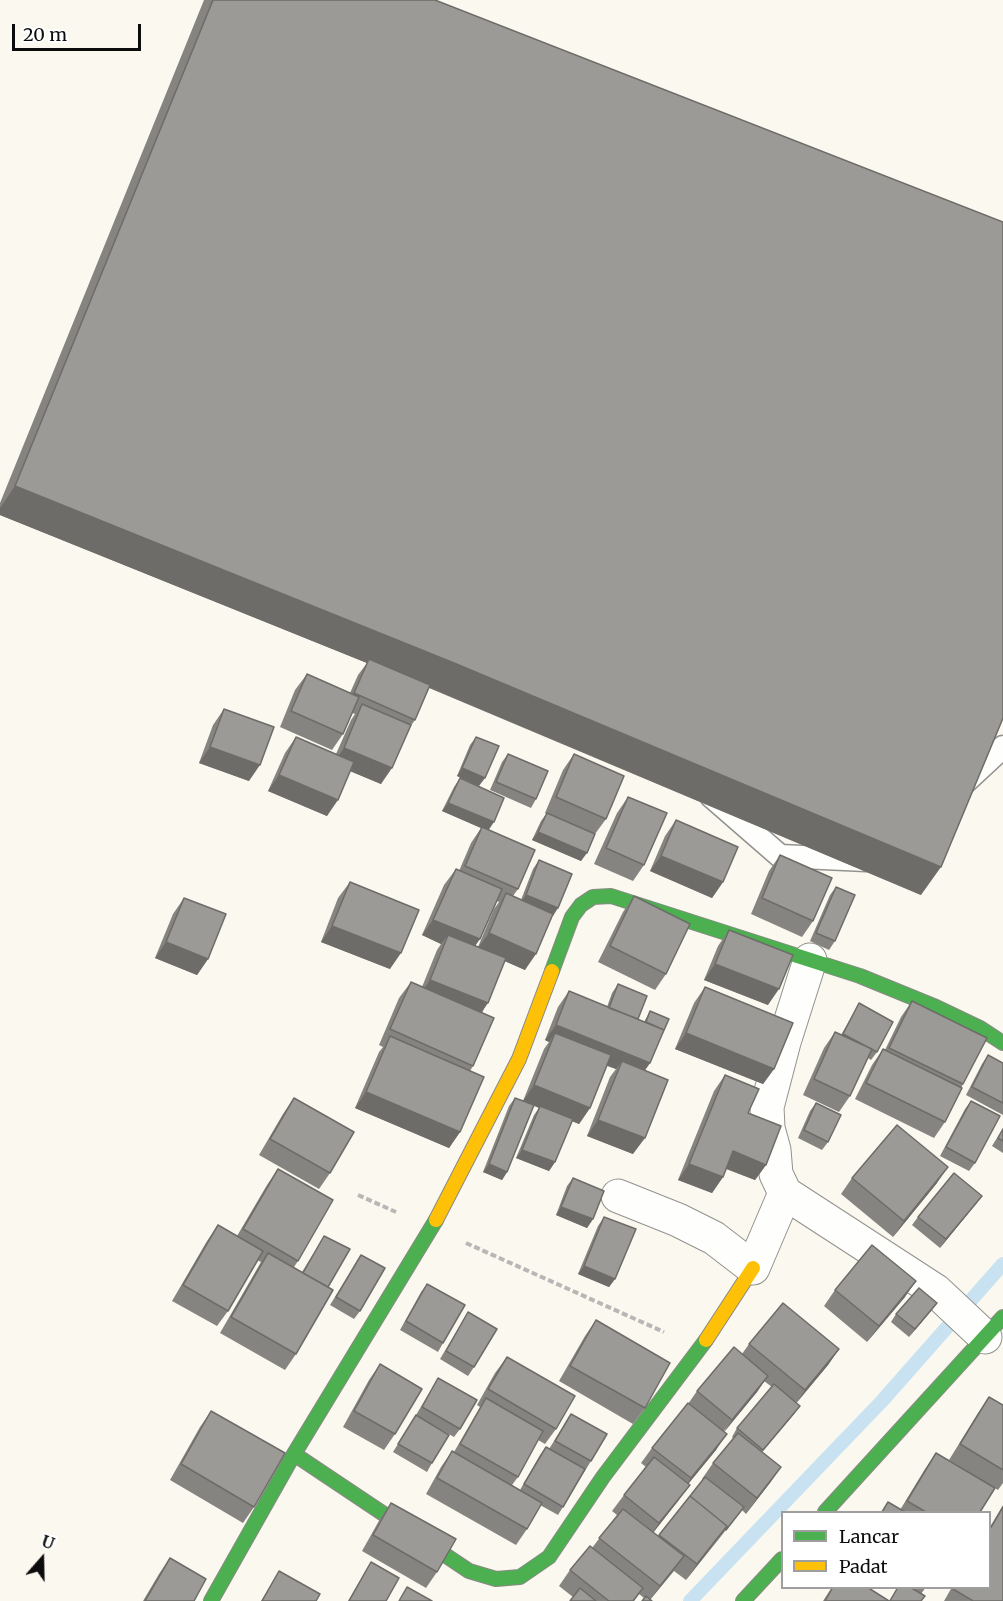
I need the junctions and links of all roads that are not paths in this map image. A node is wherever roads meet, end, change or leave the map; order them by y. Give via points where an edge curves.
1 (1003, 747) edge
2 (697, 784) edge
3 (948, 797) edge
4 (889, 852) edge
5 (810, 960) junction
6 (1003, 1043) edge
7 (785, 1193) junction
8 (618, 1196) dead end
9 (753, 1268) junction
10 (994, 1327) edge
11 (294, 1454) junction
12 (826, 1511) edge
13 (781, 1561) edge
14 (211, 1601) edge
15 (743, 1601) edge

1 - 3 lane
2 - 4 lane via 780,856 880,860
5 - 6 street via 936,1007
5 - 7 street via 767,1107 776,1174
5 - 11 street via 611,896 593,897 581,905 572,917 519,1059 432,1228
7 - 9 street
7 - 10 street
8 - 9 street via 714,1238
9 - 11 street via 701,1348 549,1557 520,1577 496,1579 469,1571
10 - 12 street
11 - 14 street
13 - 15 street

